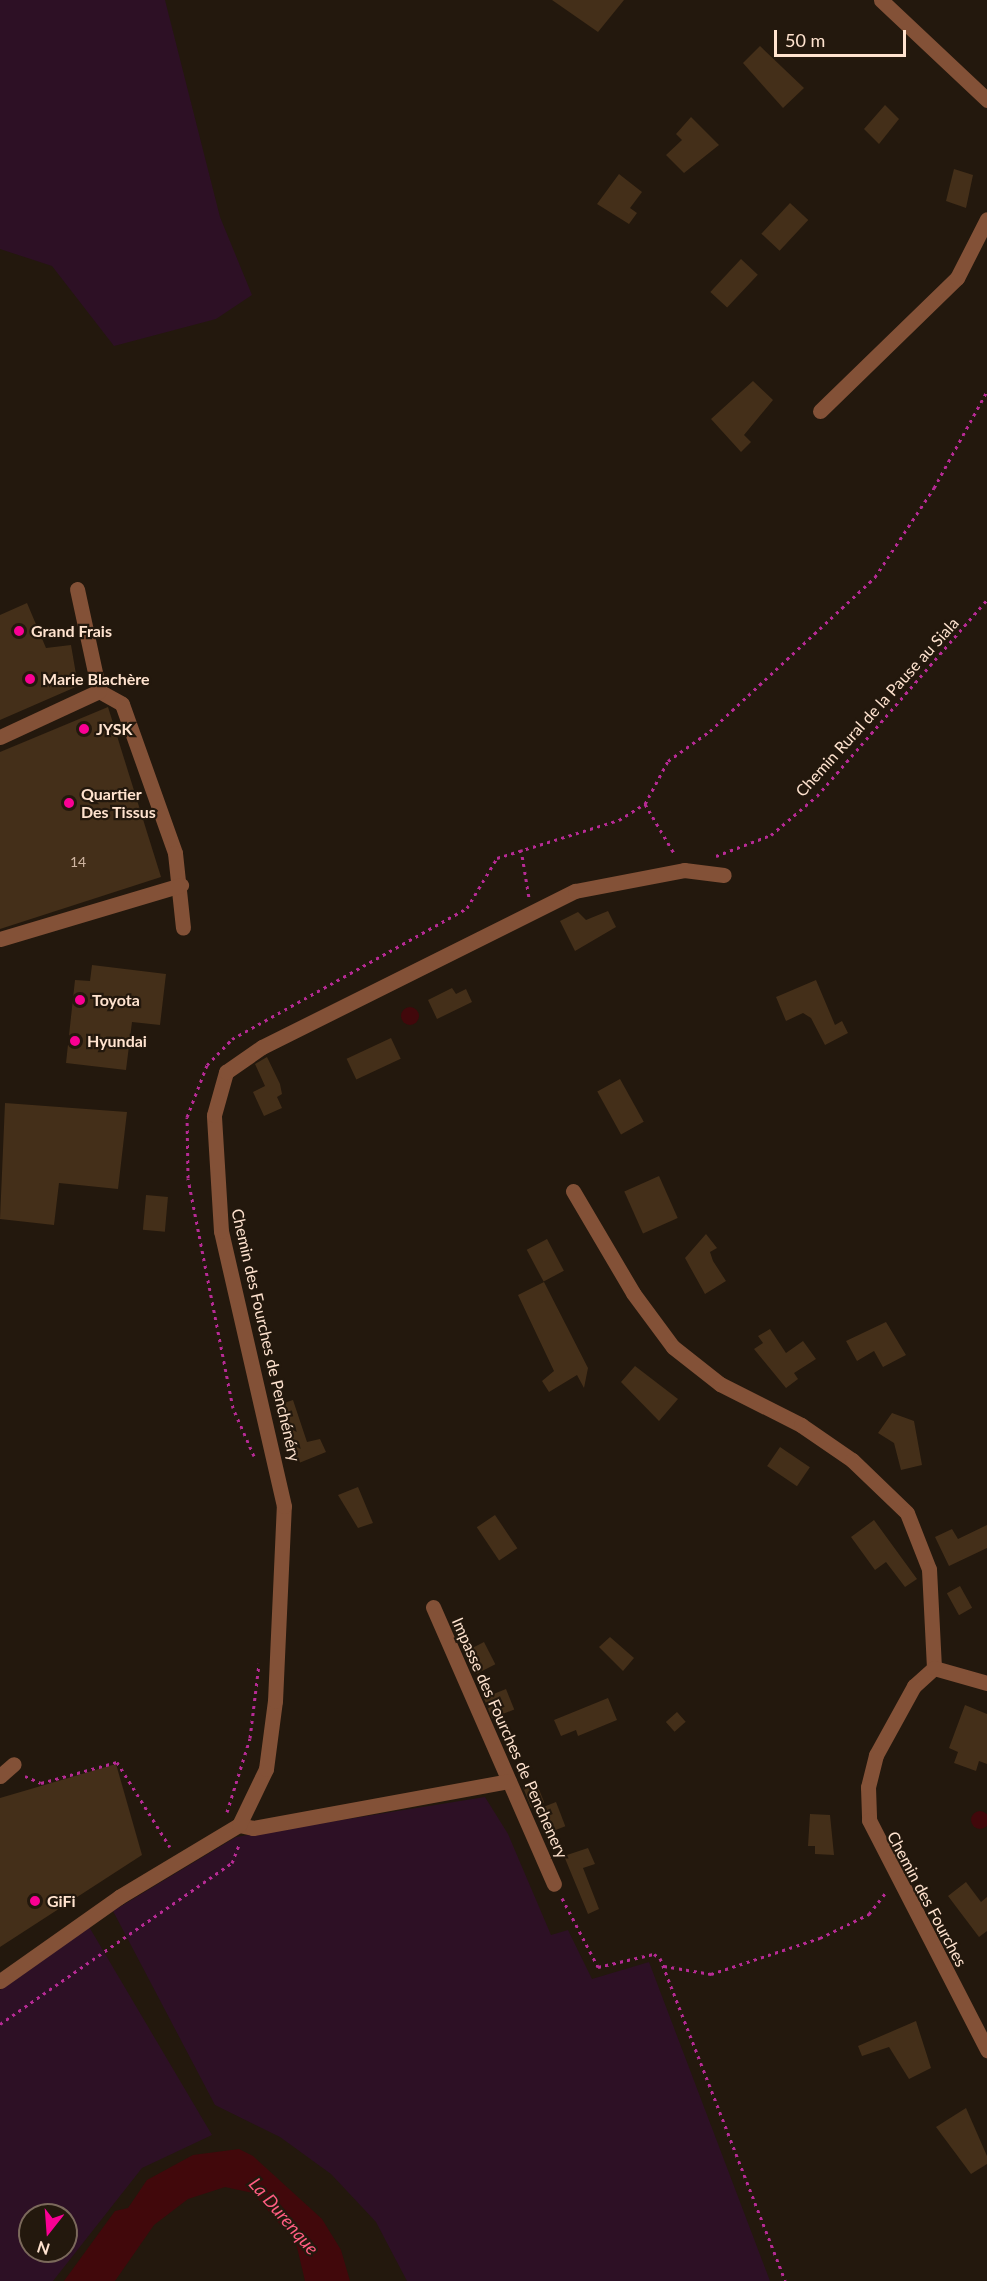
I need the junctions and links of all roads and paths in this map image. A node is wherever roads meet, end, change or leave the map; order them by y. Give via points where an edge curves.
1 (881, 0) edge
2 (987, 100) edge
3 (987, 219) edge
4 (987, 391) edge
5 (820, 411) dead end
6 (77, 589) dead end
7 (987, 600) edge
8 (99, 691) junction
9 (0, 737) edge
10 (645, 804) junction
11 (521, 849) junction
12 (684, 870) junction
13 (724, 875) dead end
14 (181, 885) junction
15 (531, 910) junction
16 (183, 928) dead end
17 (0, 939) edge
18 (573, 1191) dead end
19 (257, 1461) dead end
20 (433, 1607) dead end
21 (260, 1657) dead end
22 (934, 1668) junction
23 (987, 1683) edge
24 (9, 1770) edge
25 (509, 1781) junction
26 (234, 1827) junction
27 (178, 1861) junction
28 (554, 1884) joint
29 (899, 1884) junction
30 (664, 1966) junction
31 (0, 1981) edge
32 (0, 2024) edge
33 (987, 2050) edge
34 (785, 2281) edge

1 - 2 street
3 - 5 street via 947,289
4 - 10 path via 934,488 875,577 710,731 668,762
6 - 8 street
7 - 12 path, Chemin Rural de la Pause au Siala via 792,819 771,835
8 - 9 street
8 - 14 street via 122,704
10 - 11 path via 619,820
10 - 12 path
11 - 15 path
11 - 19 path via 497,858 467,908 452,918 232,1040 207,1065 191,1096 188,1178 206,1282 233,1408
12 - 13 street, Chemin des Fourches de Penchénéry
12 - 15 street, Chemin des Fourches de Penchénéry via 612,880
14 - 16 street
14 - 17 street
15 - 26 street, Chemin des Fourches de Penchénéry via 262,1047 233,1064 220,1083 214,1154 221,1231 280,1478 285,1524 271,1747 258,1790
18 - 22 street via 633,1293 673,1347 720,1384 801,1425 852,1460 907,1513 929,1569
20 - 25 street, Impasse des Fourches de Penchenery
21 - 26 path via 250,1738 227,1807
22 - 23 street
22 - 29 street, Chemin des Fourches via 914,1686 871,1770 869,1820
24 - 27 path via 41,1783 117,1762
25 - 26 street via 253,1828
25 - 28 street, Impasse des Fourches de Penchenery
26 - 27 street, Chemin des Fourches de Penchénéry
26 - 32 path via 240,1852 232,1863
27 - 31 street, Chemin des Fourches de Penchénéry
28 - 30 path via 598,1967 654,1954
29 - 30 path via 878,1897 869,1914 820,1938 711,1974
29 - 33 street, Chemin des Fourches
30 - 34 path

